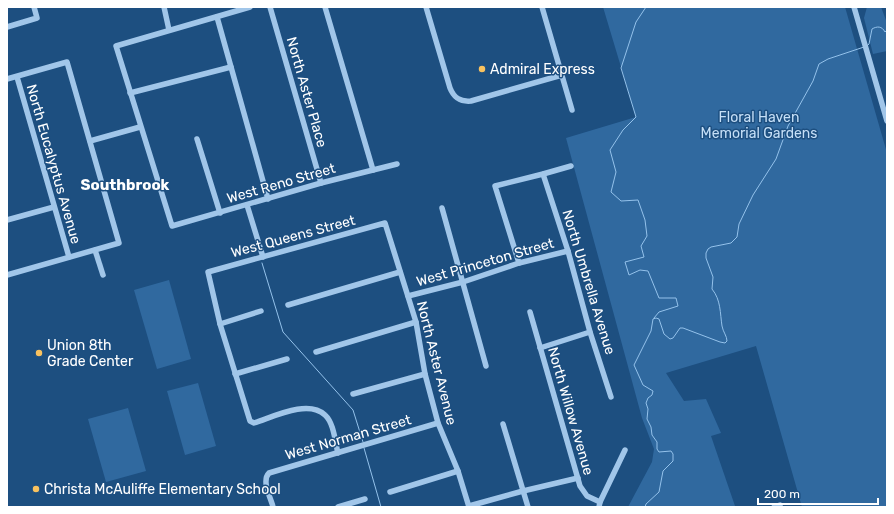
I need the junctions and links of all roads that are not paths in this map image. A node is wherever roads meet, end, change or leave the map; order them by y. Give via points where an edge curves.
1 (34, 7) edge
2 (164, 7) edge
3 (250, 7) edge
4 (270, 7) edge
5 (325, 7) edge
6 (426, 7) edge
7 (542, 7) edge
8 (854, 7) edge
9 (217, 17) junction
10 (7, 26) edge
11 (169, 30) junction
12 (232, 67) junction
13 (562, 75) junction
14 (17, 76) junction
15 (7, 79) edge
16 (130, 93) junction
17 (572, 110) dead end
18 (887, 119) edge
19 (140, 127) junction
20 (197, 139) dead end
21 (90, 141) junction
22 (397, 164) dead end
23 (571, 166) dead end
24 (373, 170) junction
25 (544, 174) junction
26 (321, 184) junction
27 (268, 199) junction
28 (247, 205) junction
29 (54, 207) junction
30 (442, 208) dead end
31 (220, 213) junction
32 (7, 220) edge
33 (385, 223) joint
34 (95, 250) junction
35 (568, 250) junction
36 (263, 257) junction
37 (69, 258) junction
38 (519, 263) junction
39 (400, 272) junction
40 (103, 275) dead end
41 (7, 276) edge
42 (463, 282) junction
43 (408, 296) junction
44 (288, 305) dead end
45 (261, 311) dead end
46 (530, 312) dead end
47 (416, 322) junction
48 (220, 324) junction
49 (590, 332) junction
50 (540, 348) junction
51 (316, 352) dead end
52 (287, 359) dead end
53 (486, 366) dead end
54 (235, 374) junction
55 (425, 374) junction
56 (353, 394) dead end
57 (611, 397) dead end
58 (438, 424) junction
59 (503, 424) dead end
60 (625, 450) dead end
61 (338, 453) junction
62 (458, 471) junction
63 (578, 478) junction
64 (523, 491) junction
65 (390, 492) dead end
66 (365, 499) dead end
67 (599, 505) edge
68 (469, 506) edge
69 (273, 507) edge
70 (338, 507) edge
71 (528, 507) edge
72 (774, 507) edge
73 (780, 507) edge

1 - 10 street via 37,18
2 - 11 street
3 - 9 street
4 - 26 street, North Aster Place
5 - 24 street
6 - 13 street via 452,93 461,101 471,101
7 - 13 street
8 - 18 street
9 - 11 street
9 - 12 street
11 - 16 street via 116,46
12 - 16 street
12 - 27 street
13 - 17 street
14 - 15 street
14 - 21 street via 67,62
14 - 29 street, North Eucalyptus Avenue
16 - 19 street
19 - 21 street
19 - 31 street, West Reno Street via 172,226
20 - 31 street
21 - 34 street via 119,243
22 - 24 street, West Reno Street
23 - 25 street
24 - 26 street, West Reno Street
25 - 35 street, North Umbrella Avenue
25 - 38 street via 495,186
26 - 27 street, West Reno Street
27 - 28 street, West Reno Street
28 - 31 street, West Reno Street
28 - 36 street
29 - 32 street
29 - 37 street, North Eucalyptus Avenue
30 - 42 street
33 - 36 street, West Queens Street
33 - 39 street, North Aster Avenue
34 - 37 street
34 - 40 street
35 - 38 street, West Princeton Street
35 - 49 street, North Umbrella Avenue
36 - 48 street, West Queens Street via 208,272
37 - 41 street
38 - 42 street, West Princeton Street
39 - 43 street, North Aster Avenue
39 - 44 street
42 - 43 street, West Princeton Street
42 - 53 street
43 - 47 street, North Aster Avenue
45 - 48 street
46 - 50 street, North Willow Avenue
47 - 51 street
47 - 55 street, North Aster Avenue
48 - 54 street
49 - 50 street
49 - 57 street, North Umbrella Avenue
50 - 63 street, North Willow Avenue
52 - 54 street
54 - 61 street via 250,421 254,423 309,408 326,415 332,426
55 - 56 street
55 - 58 street, North Aster Avenue
58 - 61 street, West Norman Street
58 - 62 street, North Aster Avenue
59 - 64 street
60 - 67 street
61 - 69 street, West Norman Street via 271,472 266,476 265,481
62 - 65 street
62 - 68 street, North Aster Avenue
63 - 64 street
63 - 67 street, North Willow Avenue via 587,496
64 - 68 street
64 - 71 street
66 - 70 street
72 - 73 street

